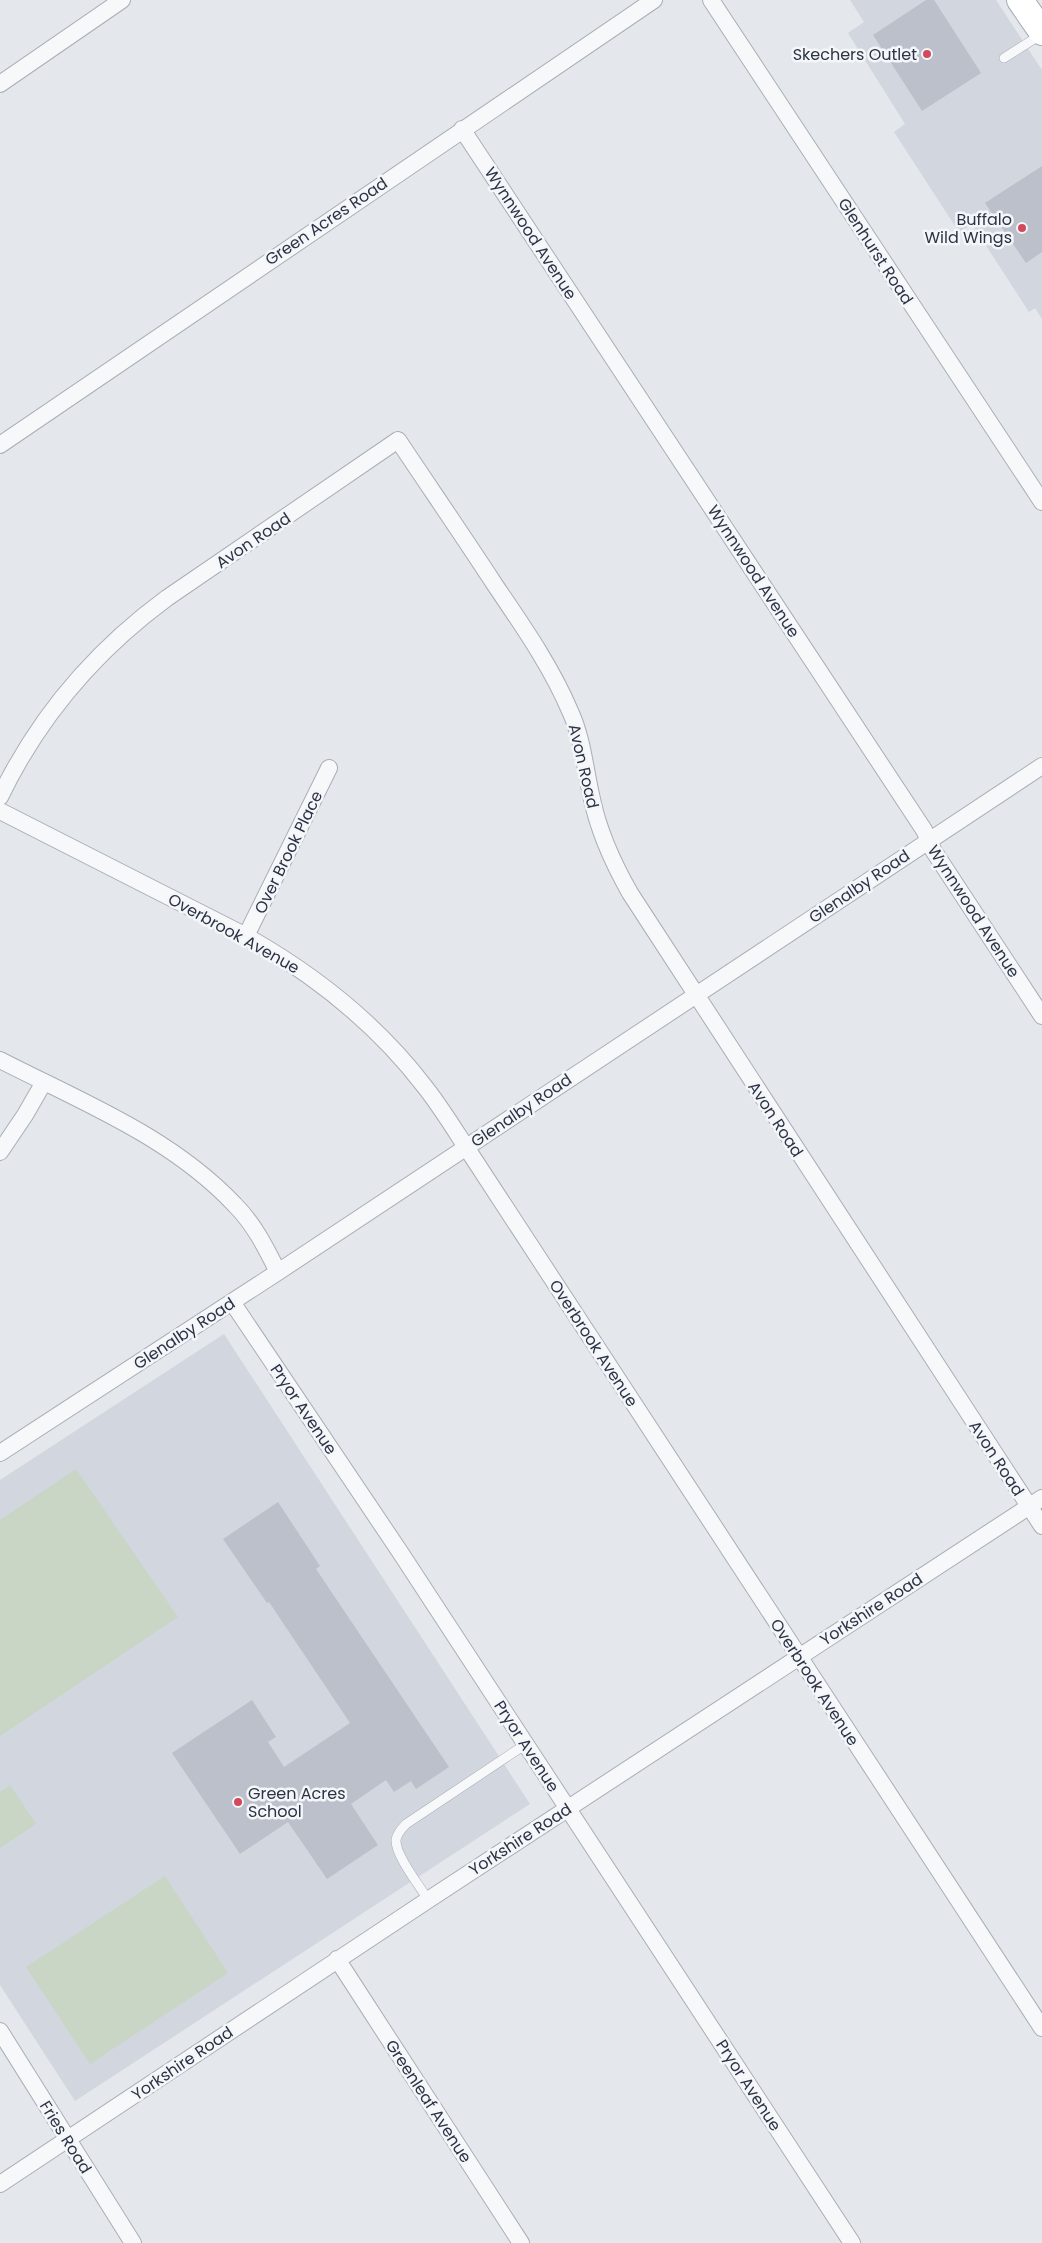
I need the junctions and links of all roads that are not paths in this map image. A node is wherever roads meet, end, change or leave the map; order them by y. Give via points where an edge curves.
1 (122, 0) edge
2 (654, 0) edge
3 (711, 0) edge
4 (1026, 4) edge
5 (1042, 33) edge
6 (1004, 58) dead end
7 (0, 84) edge
8 (462, 129) junction
9 (0, 444) edge
10 (1042, 502) edge
11 (1042, 766) edge
12 (330, 768) dead end
13 (0, 797) edge
14 (0, 812) edge
15 (928, 839) junction
16 (246, 936) junction
17 (696, 993) junction
18 (1042, 1016) edge
19 (0, 1060) edge
20 (44, 1082) junction
21 (466, 1147) junction
22 (0, 1152) edge
23 (278, 1272) junction
24 (232, 1302) junction
25 (0, 1453) edge
26 (1036, 1502) edge
27 (1042, 1526) edge
28 (798, 1656) junction
29 (526, 1744) junction
30 (568, 1808) junction
31 (428, 1900) junction
32 (337, 1959) junction
33 (1042, 2028) edge
34 (0, 2030) edge
35 (68, 2139) junction
36 (0, 2184) edge
37 (133, 2243) edge
38 (521, 2243) edge
39 (852, 2243) edge

1 - 7 street
2 - 8 street, Green Acres Road
3 - 10 street, Glenhurst Road
4 - 5 main road
5 - 6 lane
8 - 9 street, Green Acres Road
8 - 15 street, Wynnwood Avenue
11 - 15 street, Glenalby Road
12 - 16 street, Over Brook Place
13 - 17 street, Avon Road via 41,724 104,649 167,598 398,440 535,645 558,685 580,739 600,829 615,867
14 - 16 street, Overbrook Avenue
15 - 17 street, Glenalby Road
15 - 18 street, Wynnwood Avenue
16 - 21 street, Overbrook Avenue via 308,974 378,1033 426,1088
17 - 21 street, Glenalby Road
17 - 26 street, Avon Road
19 - 20 street
20 - 22 street
20 - 23 street via 128,1124 167,1147 202,1174 245,1216
21 - 23 street, Glenalby Road
21 - 28 street, Overbrook Avenue
23 - 24 street, Glenalby Road
24 - 25 street, Glenalby Road
24 - 29 street, Pryor Avenue
26 - 27 street, Avon Road
26 - 28 street, Yorkshire Road
28 - 30 street, Yorkshire Road
28 - 33 street, Overbrook Avenue
29 - 30 street, Pryor Avenue
29 - 31 lane via 406,1824 399,1832 396,1840 398,1851
30 - 31 street, Yorkshire Road
30 - 39 street, Pryor Avenue
31 - 32 street, Yorkshire Road
32 - 35 street, Yorkshire Road
32 - 38 street, Greenleaf Avenue
34 - 35 street, Fries Road
35 - 36 street, Yorkshire Road
35 - 37 street, Fries Road

